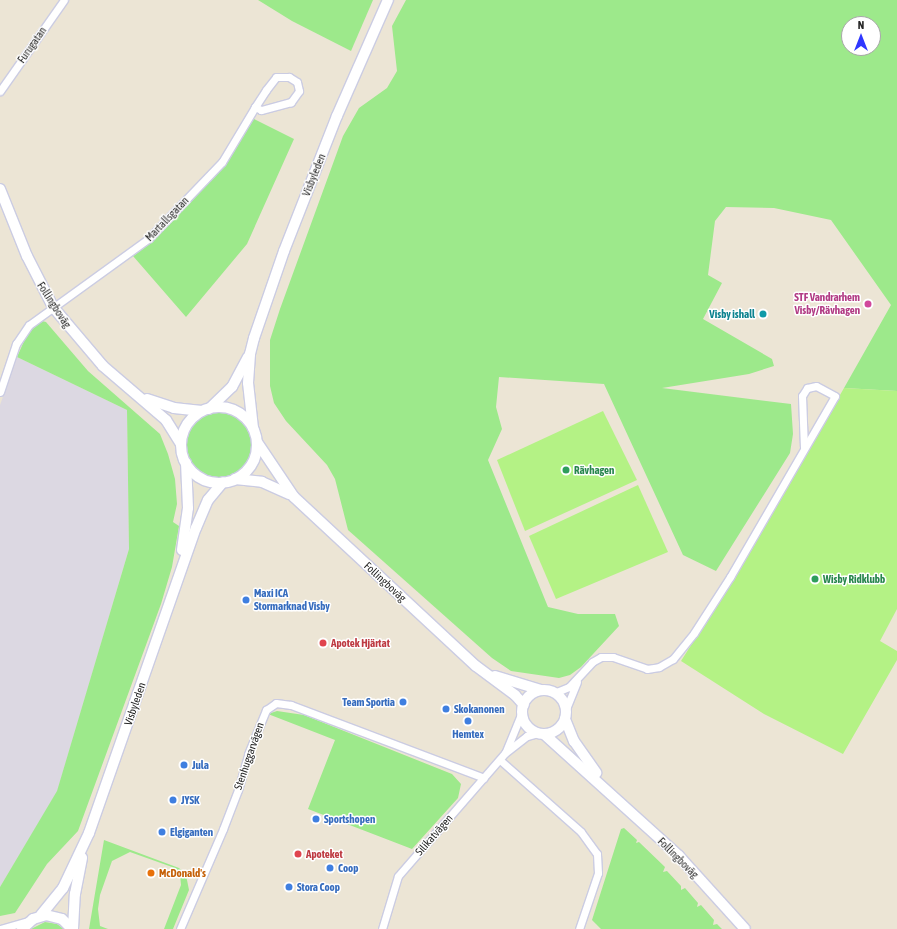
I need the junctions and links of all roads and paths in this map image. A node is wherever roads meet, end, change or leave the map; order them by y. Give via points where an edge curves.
1 (64, 0) edge
2 (388, 0) edge
3 (0, 91) edge
4 (255, 107) junction
5 (0, 189) edge
6 (53, 307) junction
7 (250, 354) junction
8 (0, 392) edge
9 (142, 397) junction
10 (205, 410) junction
11 (253, 428) junction
12 (256, 442) junction
13 (181, 444) junction
14 (804, 447) junction
15 (186, 463) junction
16 (235, 479) junction
17 (223, 482) junction
18 (294, 497) junction
19 (178, 573) junction
20 (476, 666) junction
21 (578, 680) junction
22 (541, 690) junction
23 (554, 693) junction
24 (523, 709) junction
25 (566, 714) junction
26 (541, 734) junction
27 (505, 753) junction
28 (500, 760) junction
29 (484, 778) junction
30 (608, 789) junction
31 (88, 833) junction
32 (41, 915) junction
33 (30, 920) junction
34 (0, 929) edge
35 (22, 929) edge
36 (72, 929) edge
37 (180, 929) edge
38 (382, 929) edge
39 (579, 929) edge
40 (746, 929) edge

1 - 3 street, Furugatan
2 - 7 main road, Visbyleden via 337,116 284,251
4 - 4 street, Martallsgatan via 261,110 291,102 299,91 296,82 289,77 276,77
4 - 6 street, Martallsgatan via 222,162 149,238
5 - 6 main road, Follingboväg via 27,256
6 - 8 street, Martallsgatan via 29,325 22,334
6 - 9 main road, Follingboväg via 100,362
7 - 10 main road, Visbyleden via 232,387
7 - 11 main road, Visbyleden via 248,393
9 - 10 main road, Follingboväg via 174,408
9 - 13 main road, Follingboväg via 166,420
10 - 11 main road via 224,407 234,410
10 - 13 main road via 189,422
11 - 12 main road
12 - 16 main road via 256,452 250,466
12 - 18 main road, Follingboväg
13 - 15 main road
14 - 14 street via 802,396 807,388 816,386 835,396
14 - 21 street via 773,506 730,577 694,633 673,659 659,667 647,669 613,657 601,657 592,662
15 - 17 main road via 202,478
15 - 19 main road, Visbyleden via 188,508
16 - 17 main road
16 - 18 main road, Follingboväg via 262,482
17 - 19 main road, Visbyleden via 208,500
18 - 20 main road, Follingboväg
19 - 31 main road, Visbyleden
20 - 22 main road, Follingboväg via 503,680
20 - 24 main road, Follingboväg via 515,695
21 - 23 street
21 - 25 street
22 - 23 main road
22 - 24 main road via 531,694
23 - 25 main road via 563,700
24 - 26 main road via 526,724
24 - 27 street
25 - 26 main road via 556,731
25 - 30 main road, Follingboväg via 574,741
26 - 27 street via 527,736
26 - 30 main road, Follingboväg
27 - 28 street, Silikatvägen
28 - 29 street, Silikatvägen
28 - 39 street via 581,832 596,854 598,873
29 - 37 street, Stenhuggarvägen via 291,705 276,703 266,710 223,829
29 - 38 street, Silikatvägen via 398,876
30 - 40 main road, Follingboväg via 679,856
31 - 32 main road, Visbyleden via 63,888
31 - 36 main road, Visbyleden via 75,894
32 - 33 main road
32 - 36 main road via 58,917
33 - 34 street
33 - 35 main road

